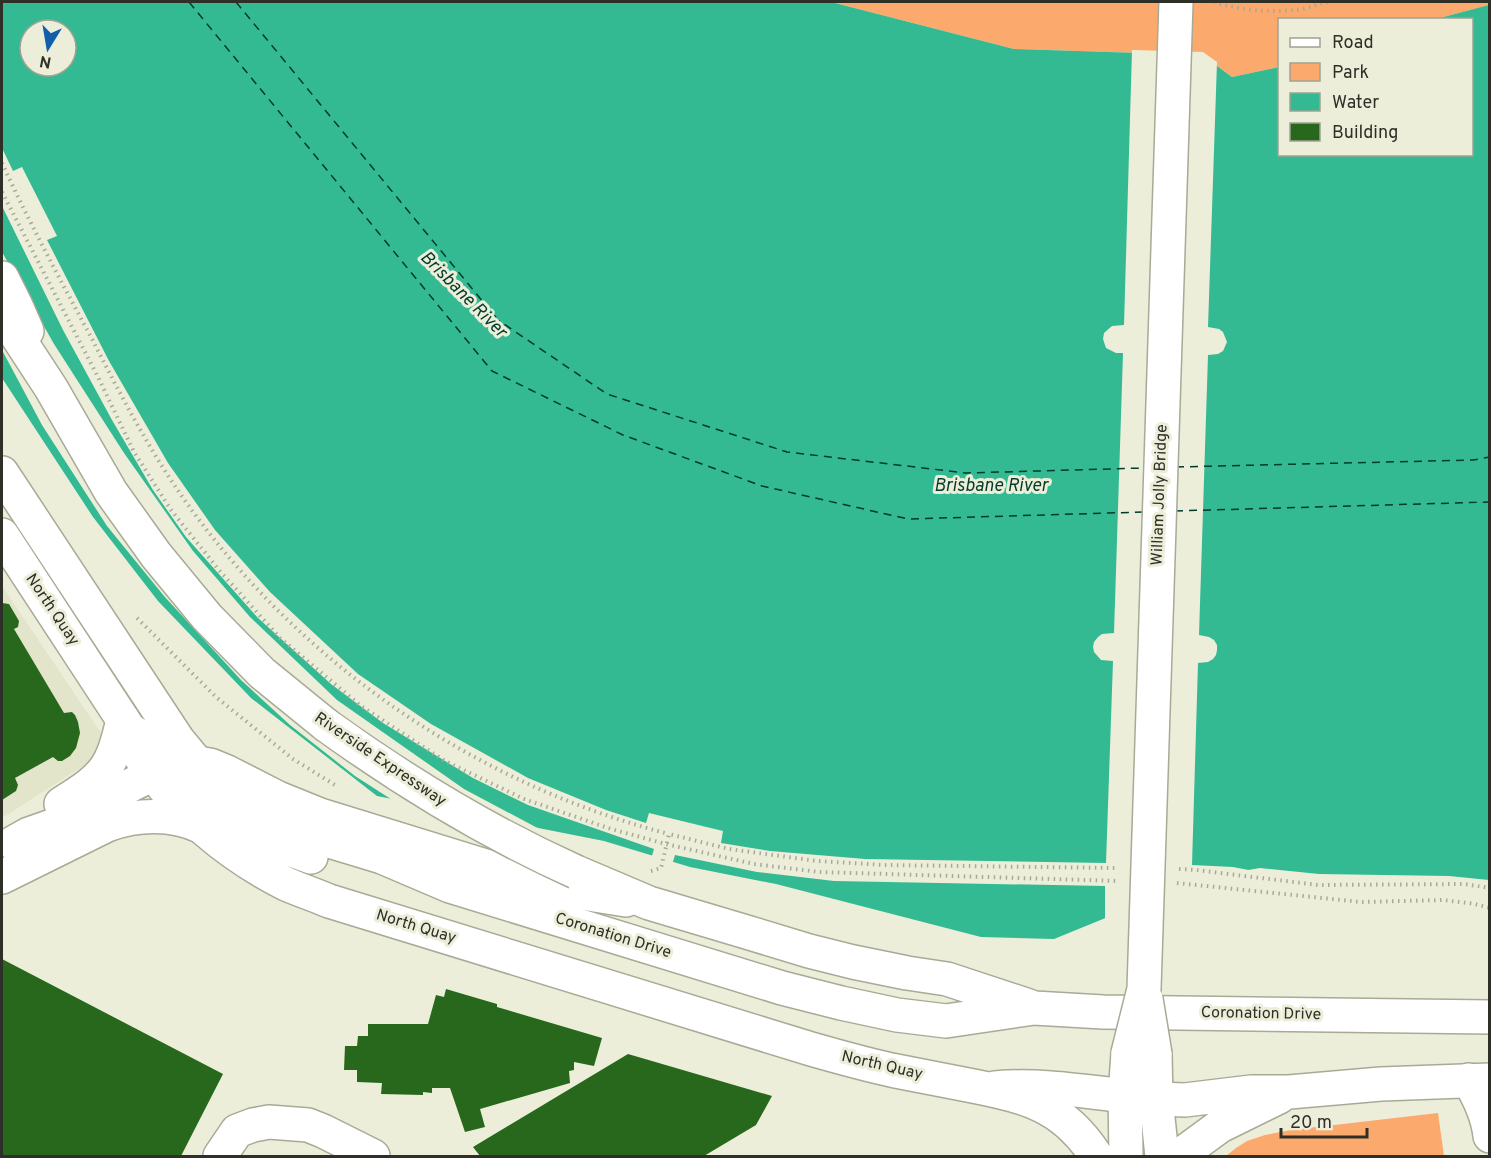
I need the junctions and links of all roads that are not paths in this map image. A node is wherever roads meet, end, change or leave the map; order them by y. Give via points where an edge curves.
1 (1176, 2) edge
2 (2, 278) edge
3 (2, 313) edge
4 (51, 388) junction
5 (2, 473) edge
6 (2, 535) edge
7 (126, 724) junction
8 (184, 771) junction
9 (202, 827) junction
10 (7, 848) edge
11 (2, 877) edge
12 (450, 886) junction
13 (649, 903) junction
14 (1034, 1008) junction
15 (1490, 1017) edge
16 (1479, 1080) edge
17 (988, 1089) junction
18 (1289, 1092) junction
19 (1140, 1098) junction
20 (1490, 1136) edge
21 (220, 1156) edge
22 (373, 1156) edge
23 (1096, 1156) edge
24 (1126, 1156) edge
25 (1162, 1156) edge
26 (1179, 1156) edge

1 - 19 main road, William Jolly Bridge, bridge
2 - 4 main road
3 - 4 main road, Riverside Expressway
4 - 13 main road, Riverside Expressway, bridge via 111,492 156,555 207,617 262,673 366,754 472,820 540,856
5 - 8 main road, North Quay via 178,740
6 - 7 main road, North Quay
7 - 8 main road
7 - 10 main road via 100,775
8 - 9 main road, North Quay via 177,802
8 - 10 main road via 131,785
8 - 12 main road, Coronation Drive via 316,837 382,857
8 - 12 main road via 194,794 264,840 401,884
8 - 13 main road via 210,765 296,806 405,842 563,890
9 - 11 main road via 159,817 119,821
9 - 17 main road, North Quay via 256,866 329,901 830,1054
12 - 14 main road, Coronation Drive via 772,984 897,1015 946,1021
13 - 14 main road, Coronation Drive via 809,951 947,979
14 - 15 main road, Coronation Drive
16 - 18 main road, North Quay
16 - 20 main road
17 - 19 main road, North Quay via 1042,1087
17 - 23 main road, North Quay via 1025,1098 1056,1114 1074,1128
18 - 19 main road, North Quay via 1198,1099
18 - 26 main road via 1220,1126
19 - 24 main road
19 - 25 main road
21 - 22 main road via 237,1131 269,1122 308,1125

